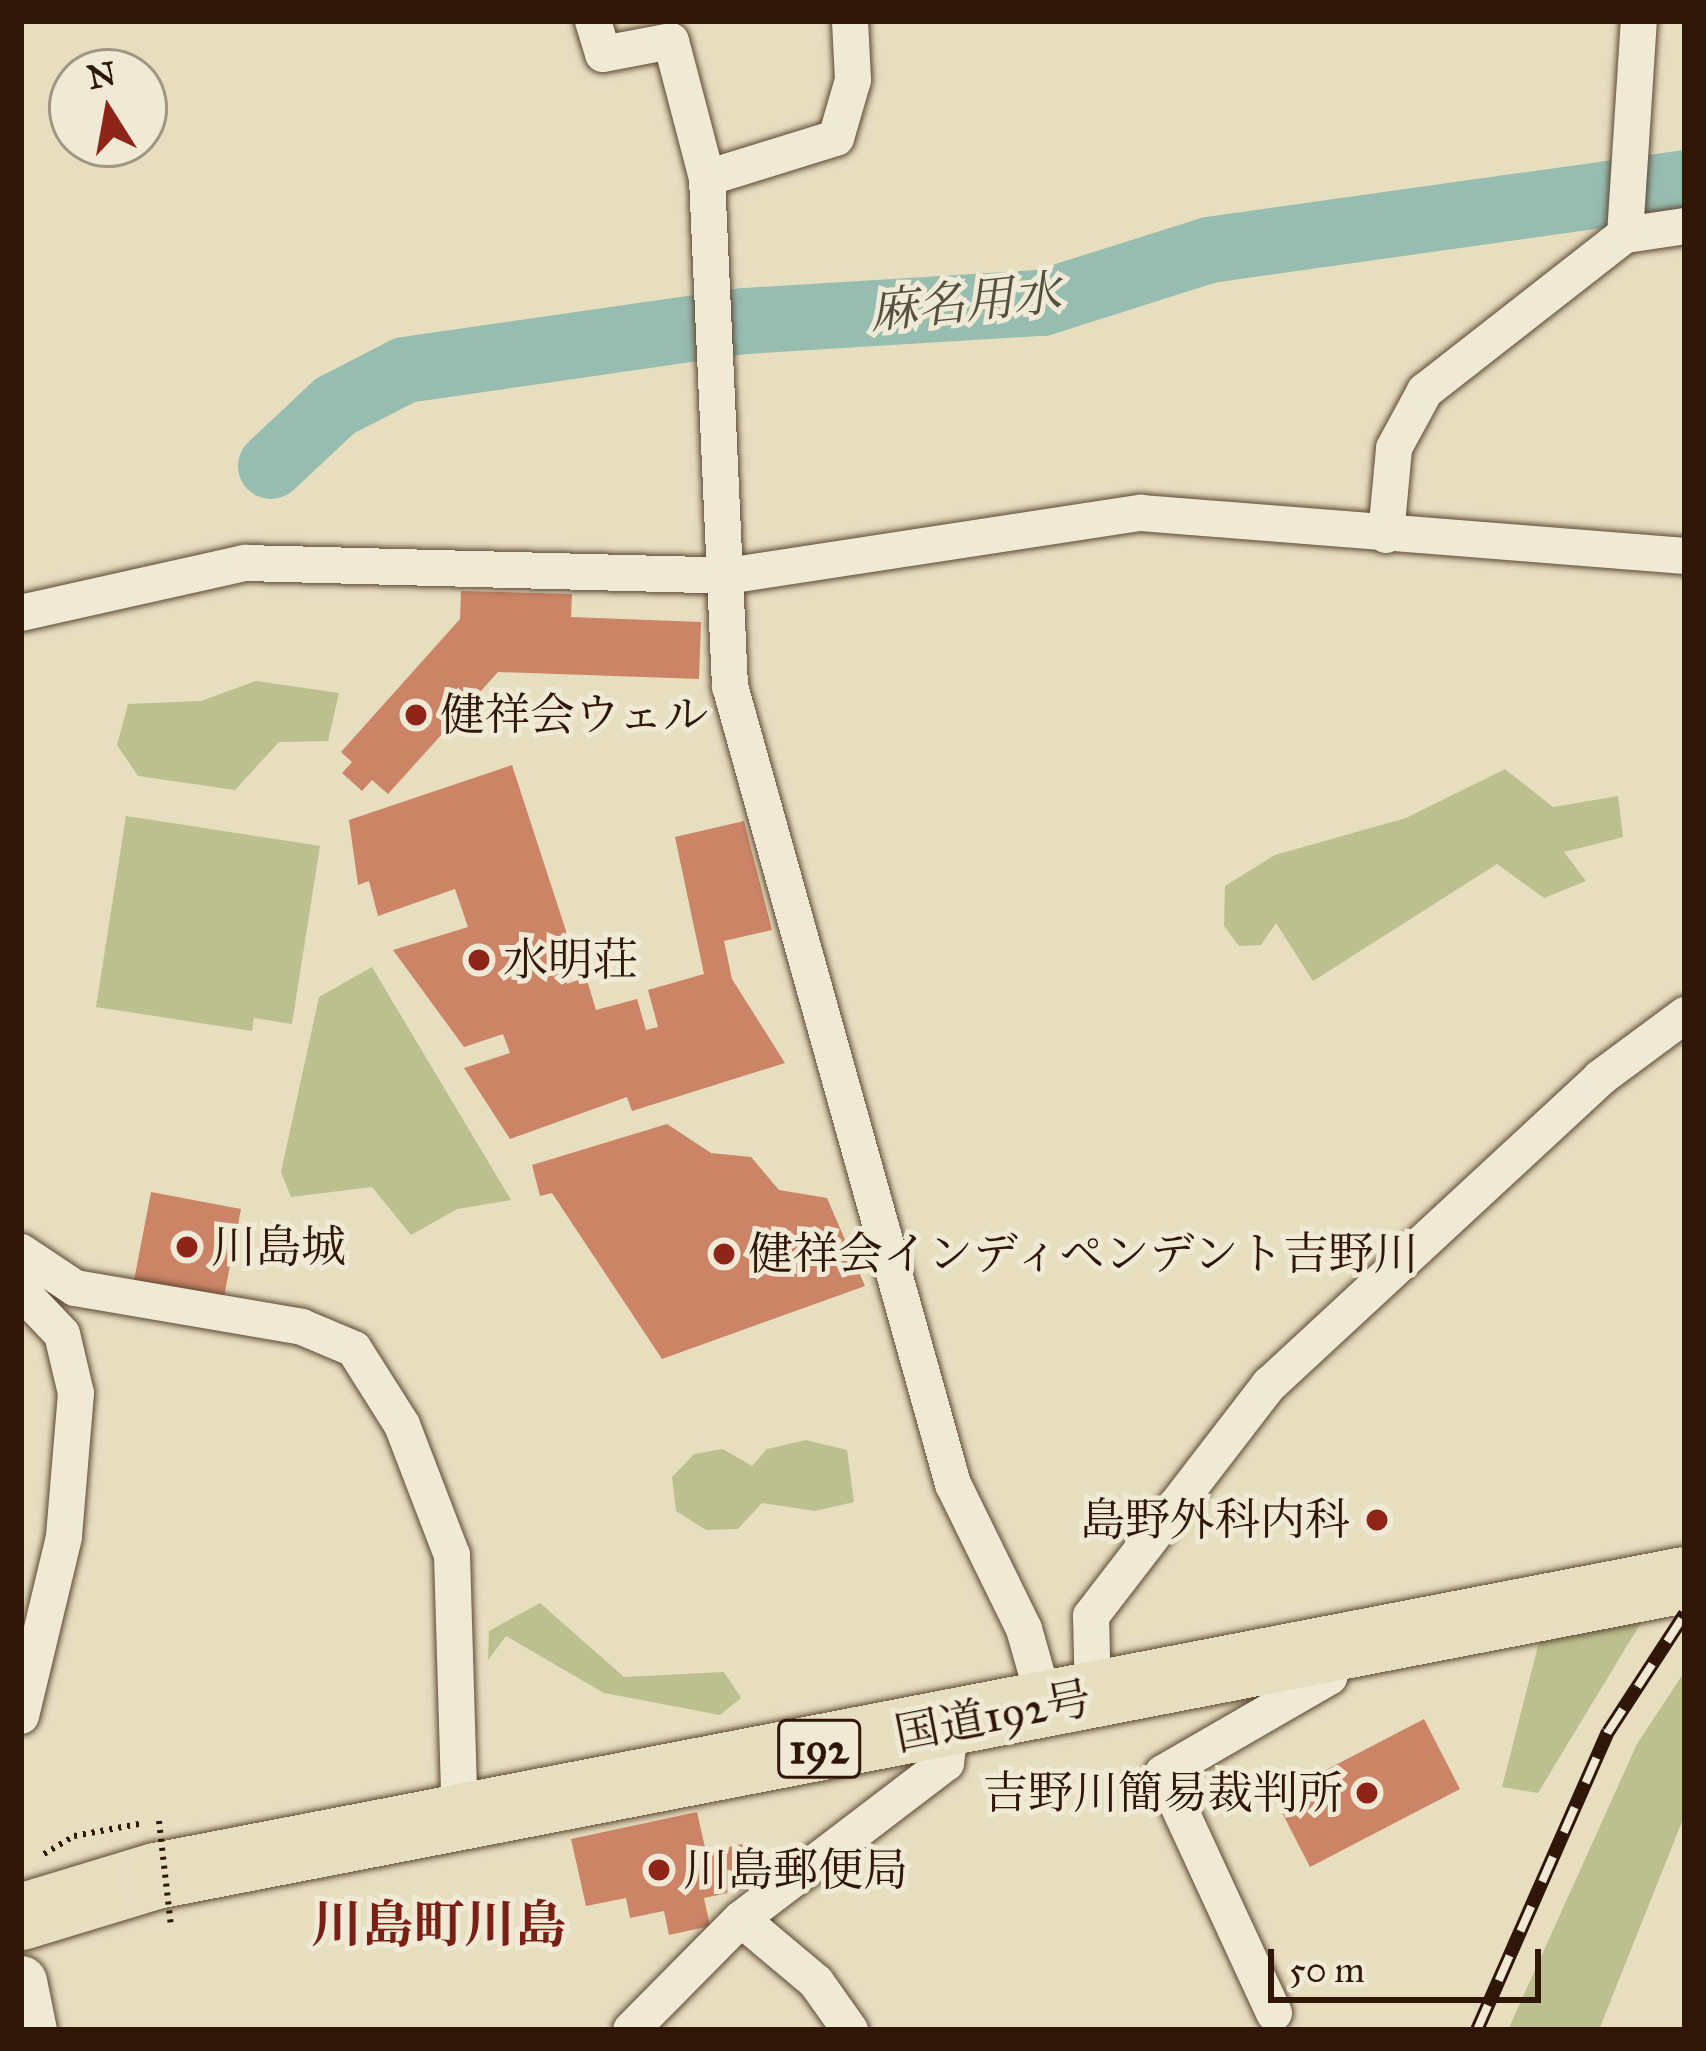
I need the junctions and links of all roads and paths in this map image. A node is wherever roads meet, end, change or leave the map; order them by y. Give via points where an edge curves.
1 (593, 21) edge
2 (850, 21) edge
3 (1639, 21) edge
4 (707, 178) junction
5 (1628, 226) junction
6 (1685, 226) edge
7 (1387, 535) junction
8 (1685, 556) edge
9 (727, 576) junction
10 (22, 619) edge
11 (1685, 1015) edge
12 (21, 1252) edge
13 (21, 1291) edge
14 (1685, 1580) edge
15 (1331, 1652) junction
16 (1070, 1701) junction
17 (21, 1716) edge
18 (951, 1724) junction
19 (460, 1819) junction
20 (25, 1893) edge
21 (741, 1919) junction
22 (171, 1927) dead end
23 (21, 1981) edge
24 (1274, 2013) dead end
25 (31, 2030) edge
26 (631, 2030) edge
27 (850, 2030) edge

1 - 4 street via 604,54 670,41
2 - 4 street via 853,80 836,138
3 - 5 street
4 - 9 street via 707,360
5 - 6 street
5 - 7 street via 1425,391 1394,448
7 - 8 street
7 - 9 street via 1141,513
9 - 10 street via 245,562
9 - 16 street via 730,686 953,1484 1024,1629
11 - 16 street via 1600,1078 1269,1385 1091,1616
12 - 19 street via 75,1288 302,1327 354,1348 403,1425 452,1556
13 - 17 street via 62,1334 76,1393 64,1537
14 - 15 highway, 国道192号 / 192
15 - 16 highway, 国道192号 / 192
15 - 24 street via 1330,1677 1163,1773
16 - 18 highway, 国道192号 / 192
18 - 19 highway, 国道192号 / 192
18 - 21 street via 946,1762
19 - 20 highway, 国道192号 / 192
20 - 22 path, bridge via 87,1832 157,1821
21 - 26 street
21 - 27 street via 816,1982
23 - 25 main road

